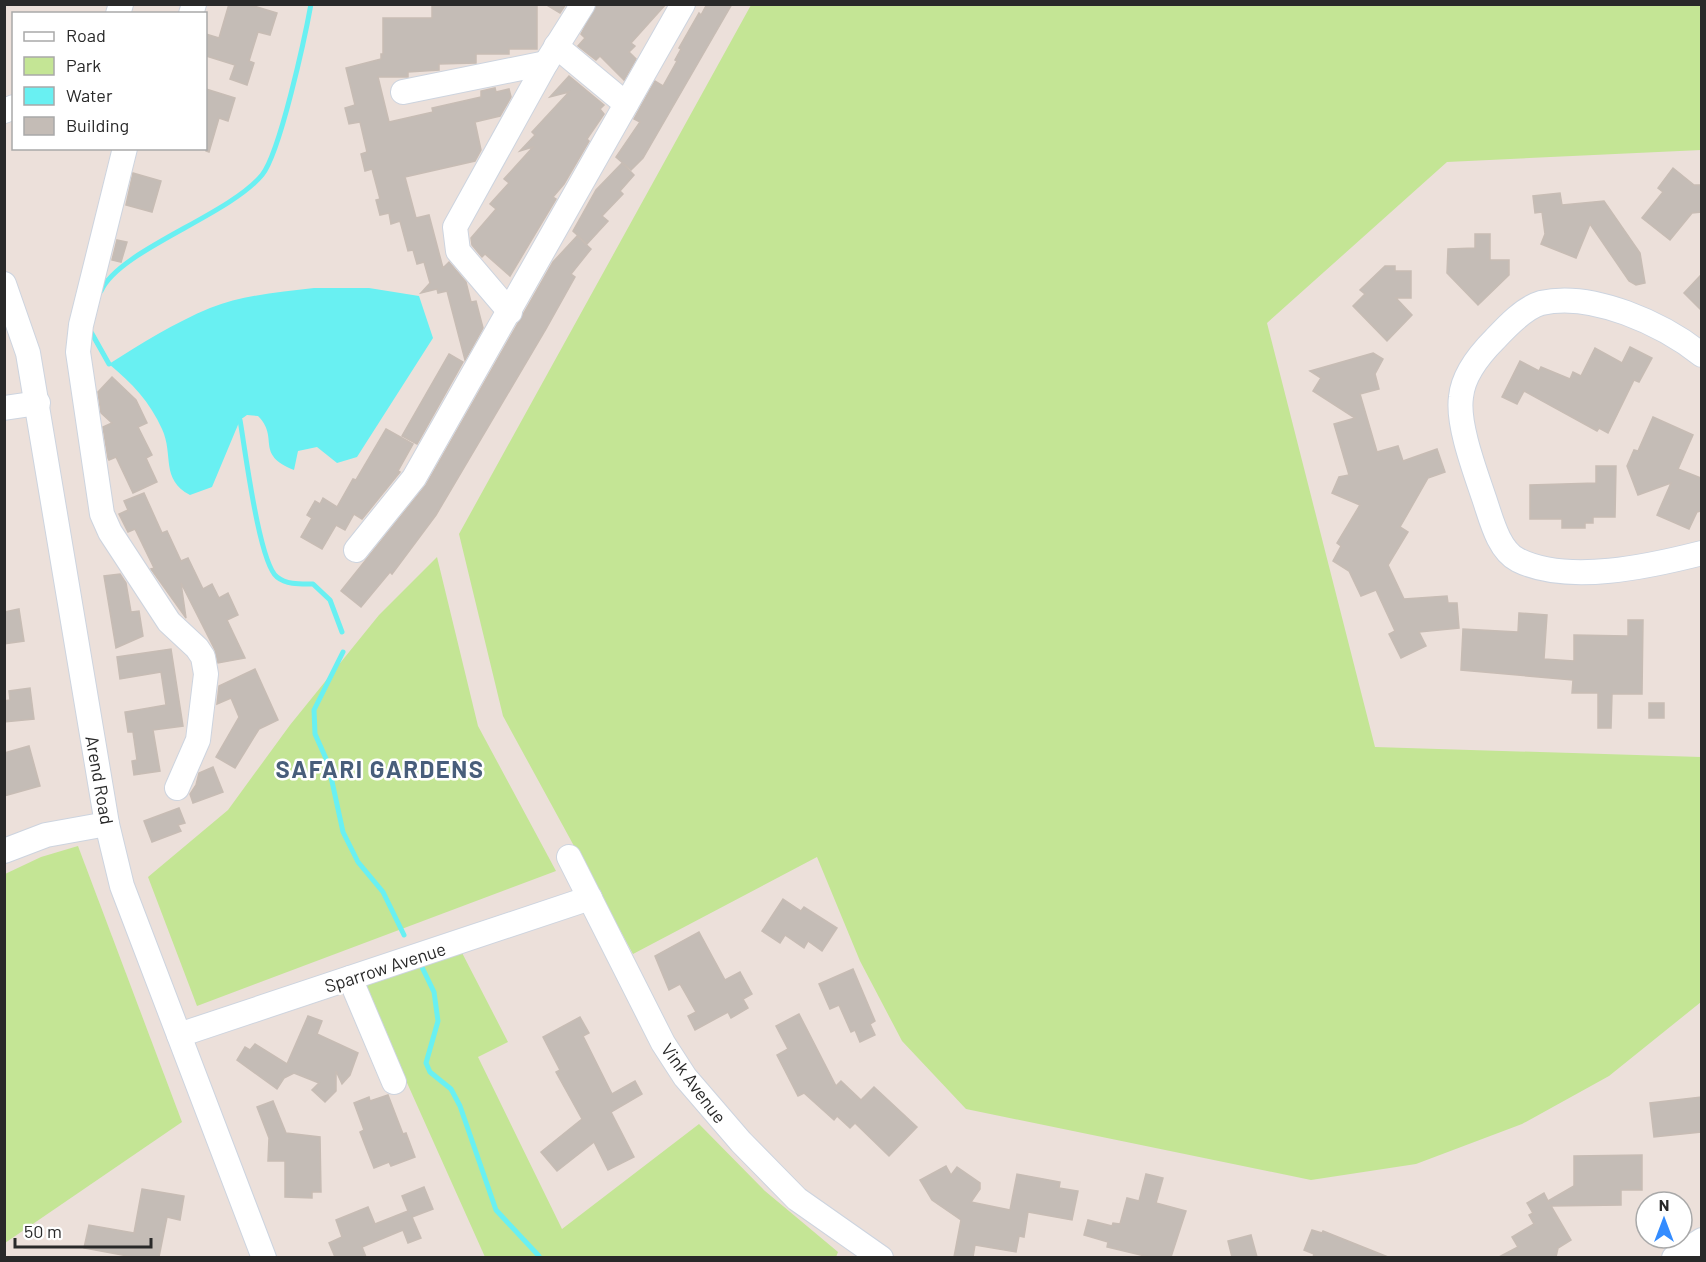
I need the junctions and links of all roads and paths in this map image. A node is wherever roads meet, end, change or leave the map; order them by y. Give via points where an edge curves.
1 (583, 4) edge
2 (682, 4) edge
3 (551, 54) junction
4 (403, 92) dead end
5 (626, 104) junction
6 (125, 150) edge
7 (4, 284) edge
8 (510, 312) junction
9 (1701, 355) edge
10 (38, 403) junction
11 (4, 408) edge
12 (356, 550) dead end
13 (1701, 553) edge
14 (177, 788) dead end
15 (107, 824) junction
16 (4, 851) edge
17 (569, 857) dead end
18 (590, 898) junction
19 (350, 978) junction
20 (180, 1035) junction
21 (394, 1082) dead end
22 (1701, 1240) edge
23 (264, 1257) edge
24 (881, 1257) edge
25 (1674, 1257) edge

1 - 3 street
2 - 5 street
3 - 4 street
3 - 5 street
3 - 8 street via 455,227 458,251
5 - 8 street
6 - 14 street via 81,325 78,352 102,514 169,622 203,657 206,674 198,740
7 - 10 street, Arend Road via 28,353
8 - 12 street via 414,478
9 - 13 street via 1679,337 1606,307 1569,302 1540,304 1510,324 1487,347 1467,374 1461,404 1477,477 1494,528 1516,559 1558,571 1606,571
10 - 11 street
10 - 15 street, Arend Road
15 - 16 street via 46,835
15 - 20 street, Arend Road via 122,886
17 - 18 street, Vink Avenue
18 - 19 street, Sparrow Avenue
18 - 24 street, Vink Avenue via 663,1043 700,1095 797,1199
19 - 20 street, Sparrow Avenue
19 - 21 street
20 - 23 street, Arend Road
22 - 25 street

